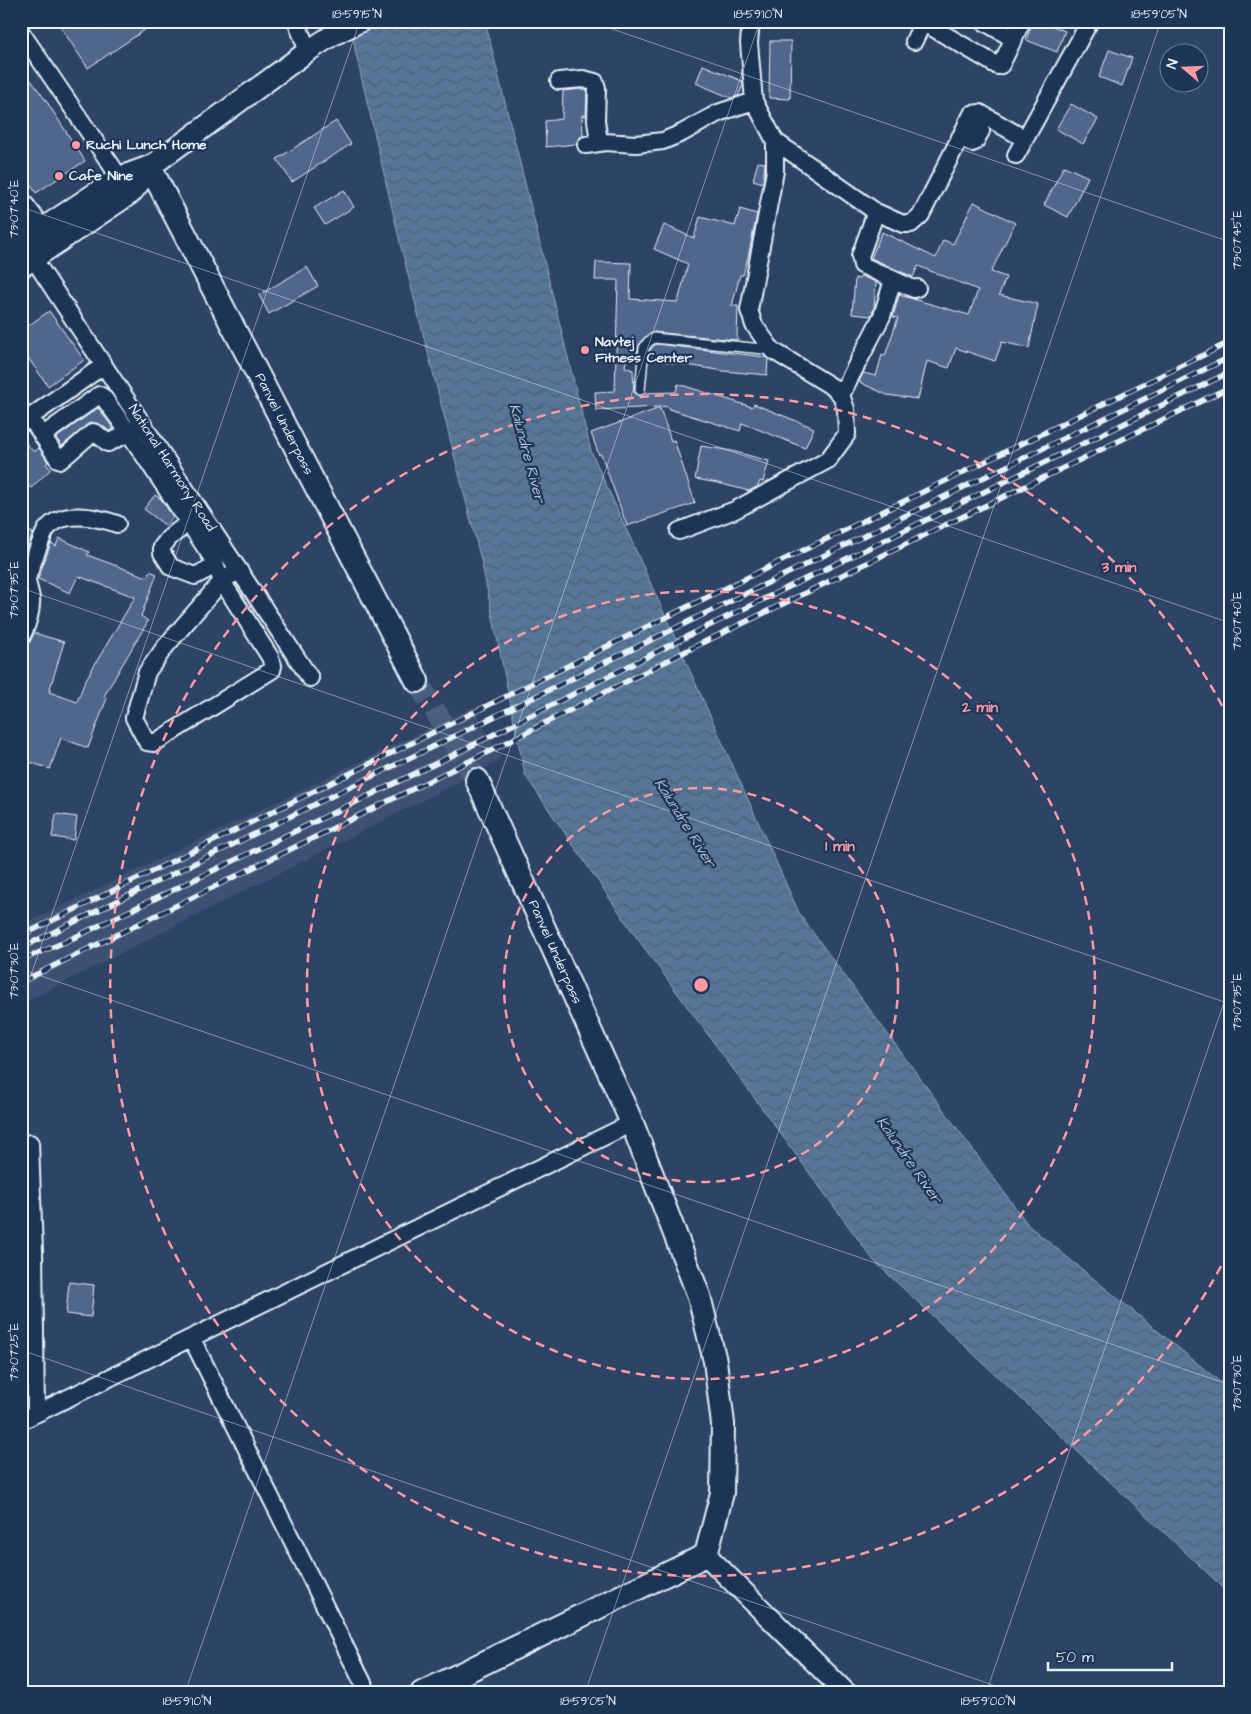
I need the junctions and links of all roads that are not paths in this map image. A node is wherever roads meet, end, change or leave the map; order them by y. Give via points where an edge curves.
1 (296, 21) edge
2 (361, 21) edge
3 (751, 21) edge
4 (982, 21) edge
5 (1022, 21) edge
6 (1090, 21) edge
7 (923, 22) edge
8 (21, 32) edge
9 (1014, 39) junction
10 (914, 41) dead end
11 (308, 51) junction
12 (559, 81) dead end
13 (754, 101) junction
14 (1025, 138) junction
15 (775, 141) junction
16 (1016, 155) dead end
17 (150, 167) junction
18 (120, 178) junction
19 (21, 199) edge
20 (876, 212) junction
21 (44, 229) junction
22 (25, 256) edge
23 (892, 280) junction
24 (917, 288) dead end
25 (772, 350) junction
26 (104, 365) junction
27 (640, 390) dead end
28 (841, 396) junction
29 (26, 420) edge
30 (136, 428) junction
31 (42, 436) junction
32 (189, 522) junction
33 (117, 524) dead end
34 (679, 531) dead end
35 (216, 565) junction
36 (239, 570) junction
37 (222, 581) junction
38 (21, 638) edge
39 (288, 645) junction
40 (270, 657) junction
41 (310, 678) dead end
42 (417, 681) tunnel mouth
43 (477, 780) tunnel mouth
44 (632, 1122) junction
45 (30, 1143) dead end
46 (192, 1338) junction
47 (28, 1418) edge
48 (706, 1555) junction
49 (431, 1691) edge
50 (368, 1693) edge
51 (846, 1693) edge

1 - 11 street
2 - 11 street
3 - 13 street via 749,43
4 - 9 street
5 - 9 street
6 - 14 street
7 - 9 street via 998,66
7 - 10 street
8 - 18 street
11 - 17 street
12 - 13 street via 583,79 595,82 593,144 663,141 718,114
13 - 15 street
14 - 16 street
14 - 20 street via 980,113 972,114 921,215 912,224 903,224
15 - 20 street
15 - 25 street via 776,171 749,310 754,325
17 - 18 main road
17 - 22 main road via 131,192
17 - 42 main road, Panvel Underpass
18 - 21 main road
19 - 21 street
20 - 23 street via 860,256 862,265
21 - 22 main road
22 - 26 street, National Harmony Road
23 - 24 street
23 - 28 street via 882,316
25 - 27 lane via 654,338 644,348
25 - 28 street via 834,388
26 - 29 street
26 - 30 street, National Harmony Road
28 - 34 street via 846,409 847,434 828,460 735,510
29 - 31 street
30 - 31 street via 99,395
30 - 31 street via 108,443 93,432 61,460
30 - 32 street
30 - 36 street, National Harmony Road
32 - 35 street
32 - 35 street via 169,538 162,547 162,553 171,567 195,576
33 - 38 street via 103,519 75,517 57,521 46,530 27,578 30,611
35 - 37 street
36 - 37 street
36 - 39 street, National Harmony Road
37 - 40 street
37 - 40 street via 147,672 134,718 147,742 154,743 272,670
39 - 40 street
39 - 41 street, National Harmony Road
43 - 44 main road, Panvel Underpass
44 - 46 street
44 - 48 main road, Panvel Underpass via 699,1296 715,1361 723,1424 722,1493
45 - 47 street via 34,1261
46 - 47 street
46 - 50 street
48 - 49 main road
48 - 51 street

